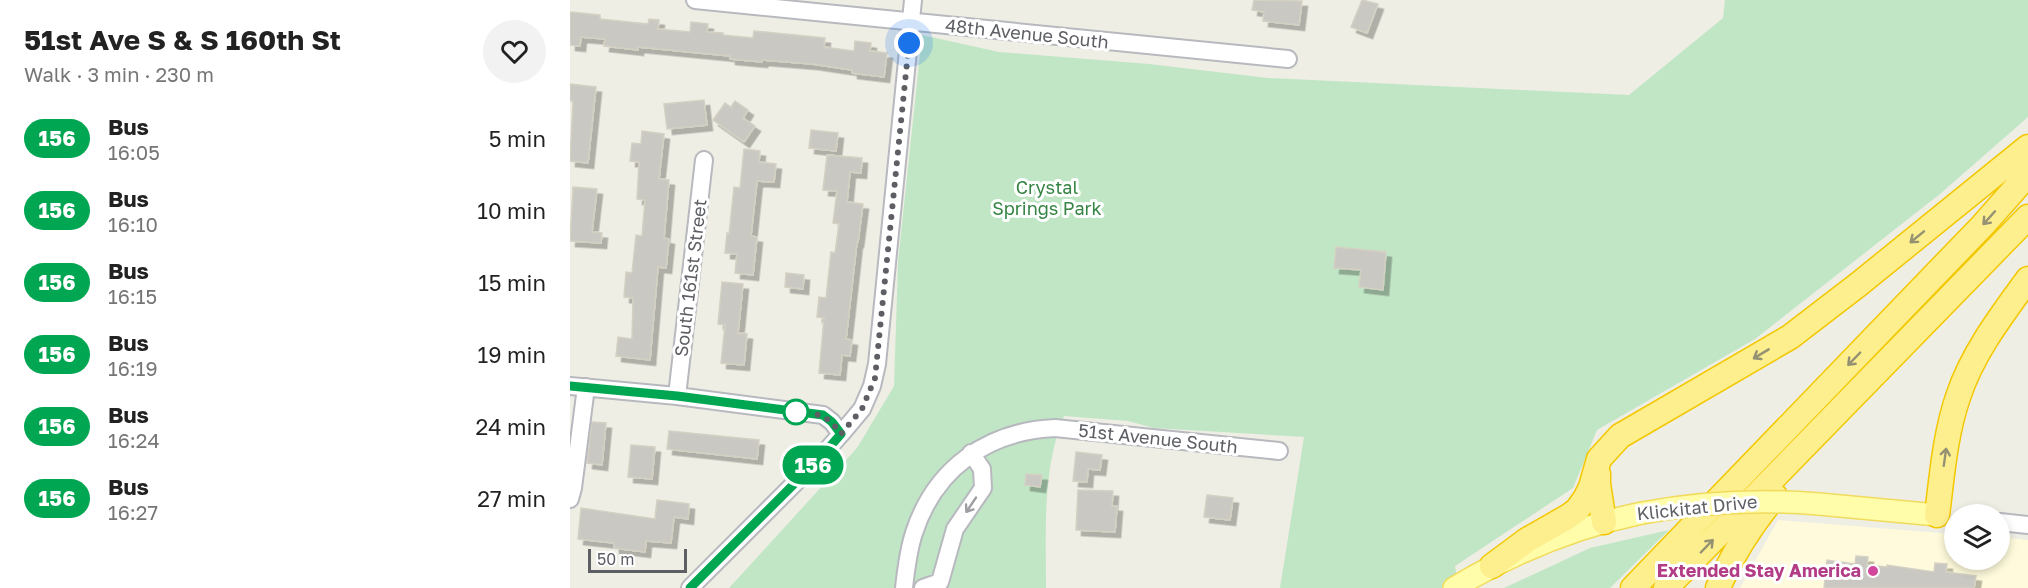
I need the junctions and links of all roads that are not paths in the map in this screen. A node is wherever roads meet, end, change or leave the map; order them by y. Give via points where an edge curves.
1 (695, 0) edge
2 (913, 0) edge
3 (910, 22) junction
4 (1288, 59) dead end
5 (2028, 147) edge
6 (704, 160) dead end
7 (2028, 174) edge
8 (2028, 217) edge
9 (2004, 241) junction
10 (2028, 279) edge
11 (578, 387) edge
12 (677, 396) junction
13 (841, 434) junction
14 (1279, 451) dead end
15 (971, 453) junction
16 (1599, 459) junction
17 (570, 499) edge
18 (1946, 504) edge
19 (1944, 516) edge
20 (1604, 522) junction
21 (2010, 523) edge
22 (2028, 525) edge
23 (1668, 552) junction
24 (1492, 566) junction
25 (690, 588) edge
26 (903, 588) edge
27 (923, 588) edge
28 (1454, 588) edge
29 (1633, 588) edge
30 (1638, 588) edge
31 (1666, 588) edge
32 (1718, 588) edge

1 - 3 street, 48th Avenue South
2 - 3 street
3 - 4 street, 48th Avenue South
3 - 13 street via 877,364 862,409
5 -> 16 highway via 1790,337 1620,436
6 - 12 street, South 161st Street
7 -> 23 highway
8 - 9 highway
31 -> 9 highway
9 - 32 highway via 1795,471 1755,521
18 -> 10 highway via 1946,447 1958,396 1985,340
11 - 12 street
11 - 17 street
12 - 13 street via 823,415
13 - 25 street
14 - 15 street, 51st Avenue South via 1055,428 1004,437
15 - 26 street, 51st Avenue South via 935,488 924,507 913,534
15 -> 27 street via 982,469 983,488 955,530 940,582
16 - 20 highway
16 - 24 highway via 1591,487 1577,510
19 - 20 main road, Klickitat Drive, bridge via 1775,501 1686,506
20 - 24 main road, Klickitat Drive via 1537,545
21 - 22 street
23 - 29 highway
23 - 30 highway
24 - 28 main road, Klickitat Drive

